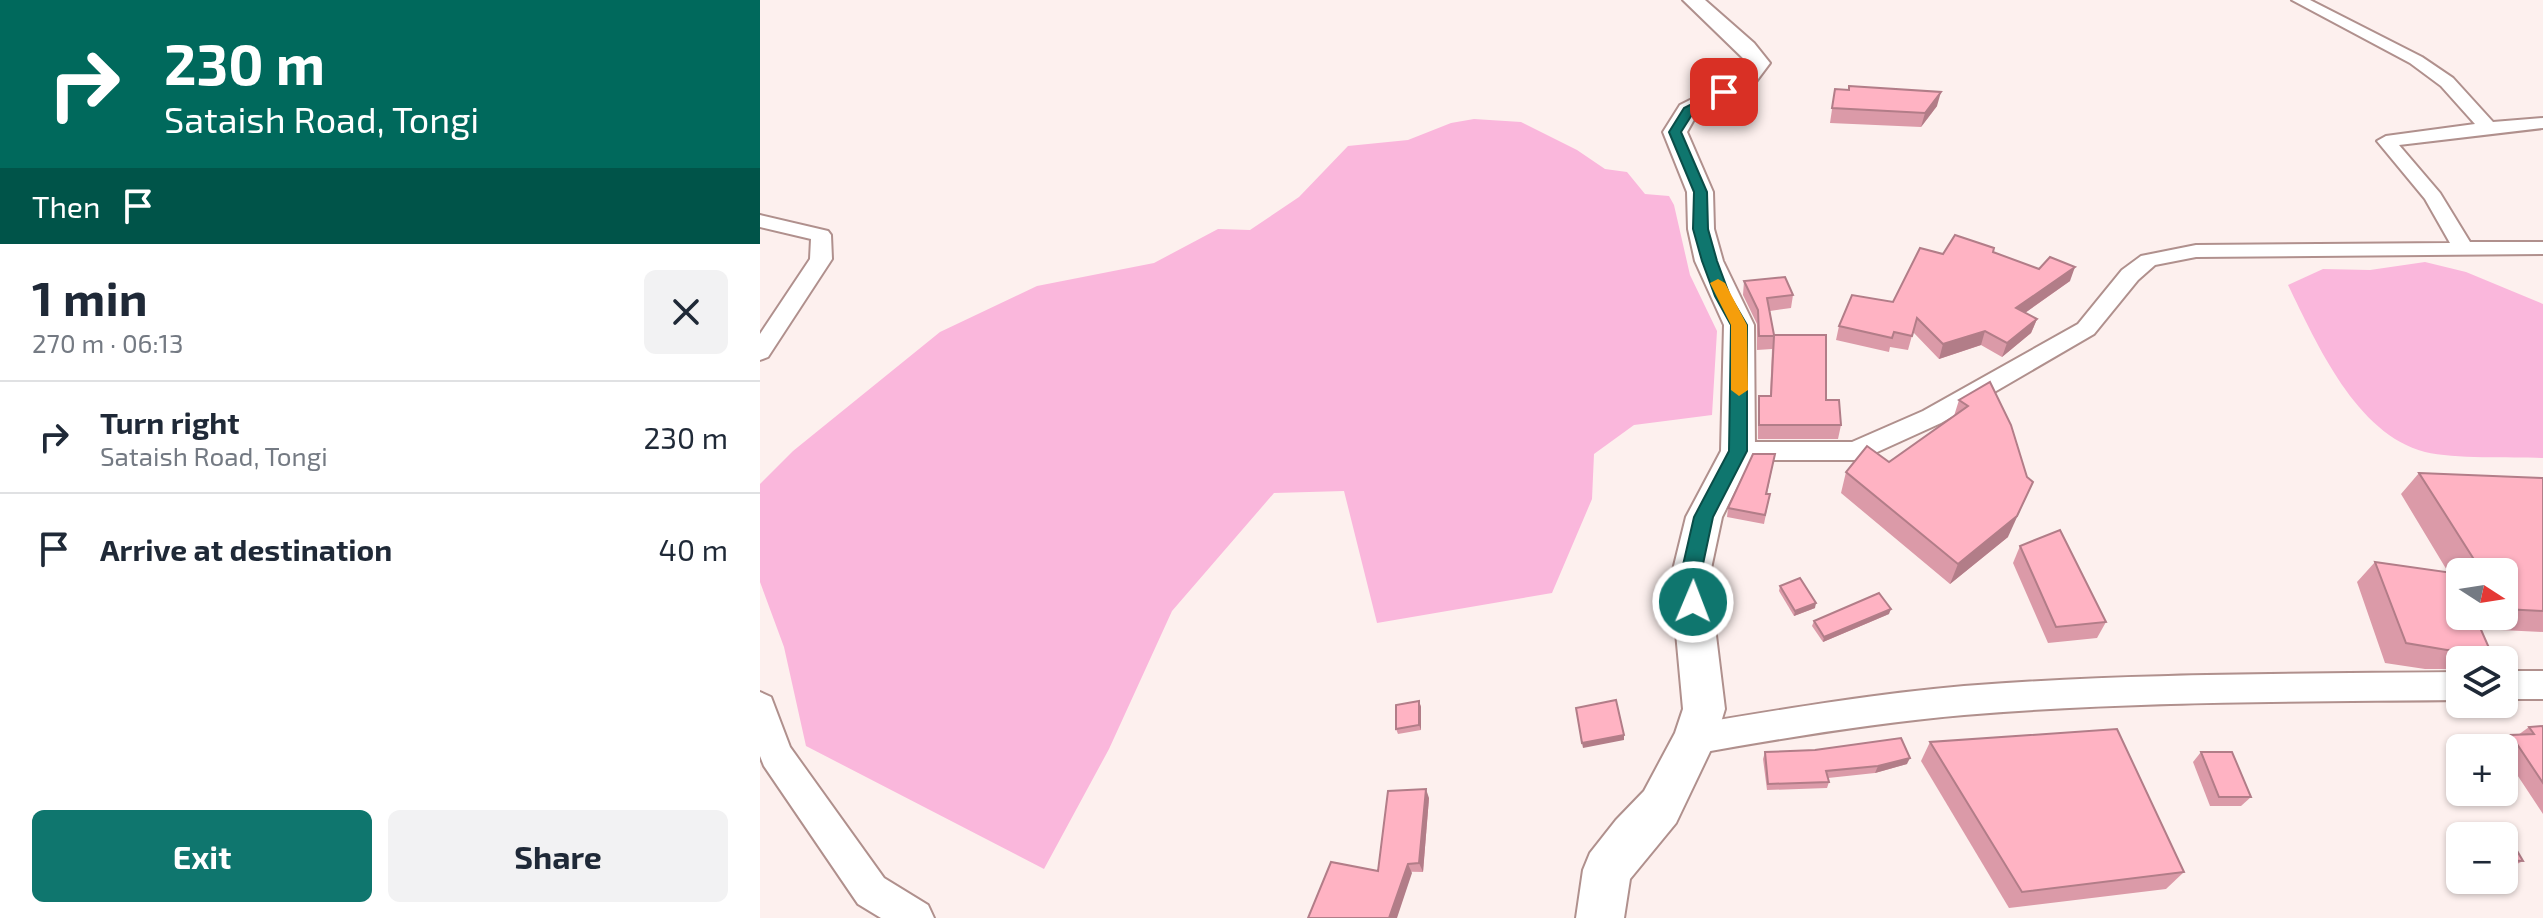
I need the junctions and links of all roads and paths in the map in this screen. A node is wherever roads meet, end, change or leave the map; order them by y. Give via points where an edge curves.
1 (1693, 0) edge
2 (2299, 0) edge
3 (2543, 123) edge
4 (2488, 128) junction
5 (760, 221) edge
6 (2462, 246) junction
7 (2543, 248) edge
8 (760, 352) edge
9 (1738, 451) junction
10 (2518, 685) edge
11 (2543, 685) edge
12 (2446, 686) edge
13 (760, 707) edge
14 (1694, 739) junction
15 (915, 918) edge
16 (1600, 918) edge

1 - 9 street via 1759,63 1744,82 1688,110 1675,132 1700,192 1709,261 1739,325
2 - 4 street via 2416,60 2447,82
3 - 4 street
4 - 6 street via 2386,141 2433,197
5 - 8 street via 821,235 821,259
6 - 7 street
6 - 9 street via 2196,251 2148,260 2086,329 1932,417 1855,451
9 - 14 street via 1704,517 1690,578 1704,709
10 - 11 street
12 - 14 street via 2000,698 1806,719
13 - 15 street via 776,755 871,891
14 - 16 street via 1660,807 1607,870

